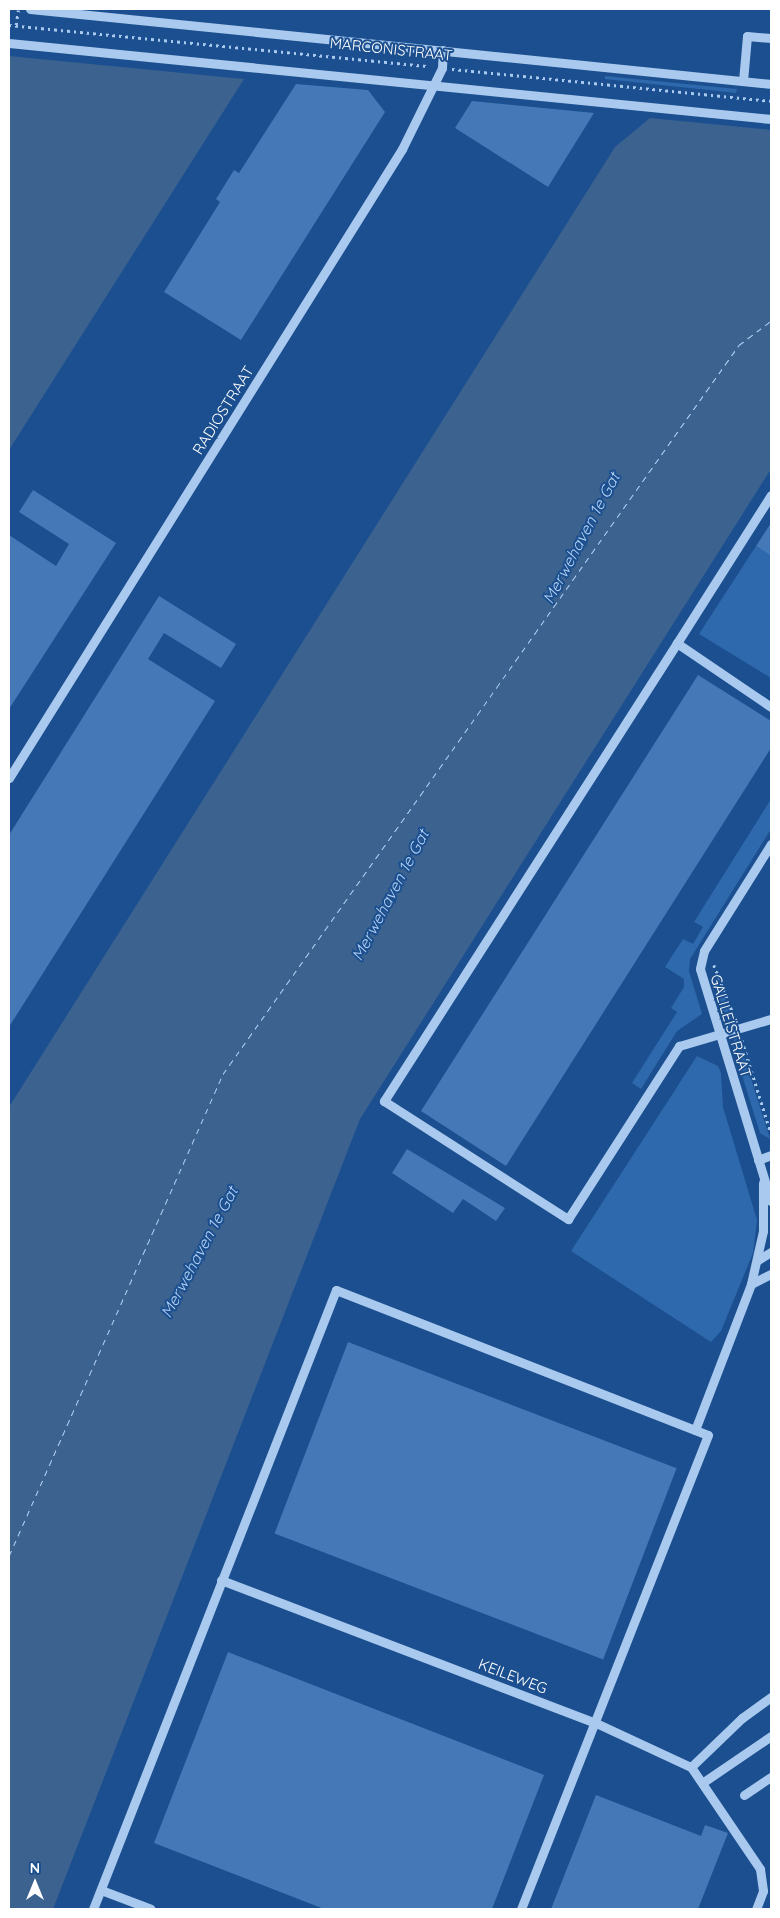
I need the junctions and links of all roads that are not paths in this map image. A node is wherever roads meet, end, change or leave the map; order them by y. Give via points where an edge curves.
1 (30, 9) edge
2 (771, 38) edge
3 (9, 43) edge
4 (443, 50) junction
5 (743, 81) junction
6 (771, 84) edge
7 (433, 87) junction
8 (771, 119) edge
9 (771, 495) edge
10 (677, 644) junction
11 (771, 707) edge
12 (9, 778) edge
13 (771, 844) edge
14 (771, 1019) edge
15 (719, 1034) junction
16 (771, 1155) edge
17 (758, 1160) junction
18 (763, 1175) junction
19 (771, 1201) edge
20 (771, 1252) edge
21 (758, 1260) junction
22 (771, 1274) edge
23 (751, 1284) junction
24 (695, 1430) junction
25 (221, 1580) junction
26 (771, 1697) edge
27 (596, 1722) junction
28 (771, 1736) edge
29 (691, 1767) junction
30 (771, 1777) edge
31 (704, 1781) junction
32 (744, 1795) dead end
33 (101, 1890) junction
34 (93, 1909) edge
35 (151, 1909) edge
36 (521, 1909) edge
37 (756, 1909) edge

1 - 4 street, MARCONISTRAAT
2 - 5 street via 748,36
3 - 7 street
4 - 5 street, MARCONISTRAAT
4 - 7 street, RADIOSTRAAT via 442,68
5 - 6 street, MARCONISTRAAT
7 - 8 street
7 - 12 street, RADIOSTRAAT via 402,149
9 - 10 street
10 - 11 street
10 - 15 street via 384,1101 568,1219 679,1046
13 - 15 street, GALILEÏSTRAAT via 702,956 700,969
14 - 15 street
15 - 17 street, GALILEÏSTRAAT
16 - 17 street
17 - 18 street, GALILEÏSTRAAT
18 - 19 street, GALILEÏSTRAAT
18 - 21 street
20 - 21 street
21 - 23 street
22 - 23 street
23 - 24 street
24 - 25 street via 336,1290
24 - 27 street via 708,1435
25 - 27 street, KEILEWEG
25 - 33 street
26 - 29 street via 742,1718
27 - 29 street, KEILEWEG
27 - 36 street
28 - 31 street
29 - 31 street
30 - 32 street
31 - 37 street via 760,1869 763,1891
33 - 34 street
33 - 35 street

